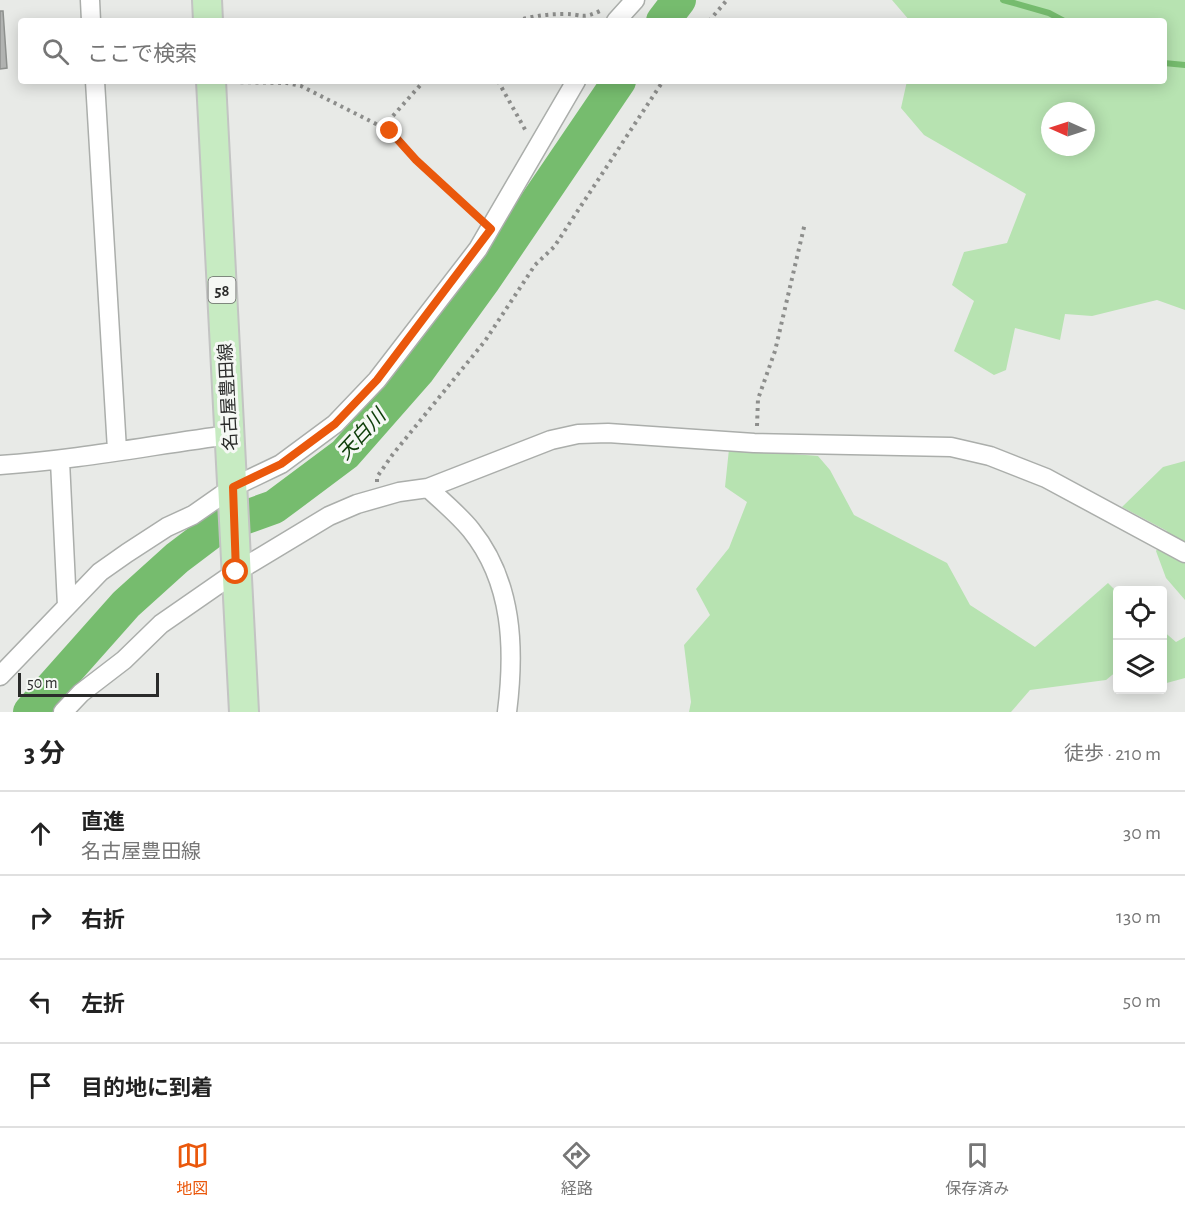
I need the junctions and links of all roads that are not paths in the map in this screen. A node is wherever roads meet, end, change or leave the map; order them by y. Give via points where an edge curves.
1 (90, 0) edge
2 (207, 0) edge
3 (634, 1) edge
4 (91, 18) edge
5 (208, 18) edge
6 (619, 18) edge
7 (95, 84) edge
8 (211, 84) edge
9 (574, 84) edge
10 (229, 435) junction
11 (117, 450) junction
12 (60, 461) junction
13 (0, 465) edge
14 (428, 488) junction
15 (233, 493) junction
16 (1185, 553) edge
17 (236, 567) junction
18 (67, 606) junction
19 (0, 676) edge
20 (63, 712) edge
21 (244, 712) edge
22 (507, 712) edge

1 - 4 street
2 - 5 main road
3 - 6 street
7 - 11 street
8 - 10 main road, 名古屋豊田線 / 58
9 - 15 street via 491,229 377,380 335,424
10 - 11 street
10 - 15 main road, 名古屋豊田線 / 58
11 - 12 street
12 - 13 street
12 - 18 street
14 - 16 street via 551,440 578,434 951,447 990,456 1046,478
14 - 17 street via 381,497 329,516
14 - 22 street via 471,530 490,560 512,633
15 - 17 main road, 名古屋豊田線 / 58
15 - 18 street via 127,553 100,572
17 - 20 street via 161,624
17 - 21 main road, 名古屋豊田線 / 58
18 - 19 street

